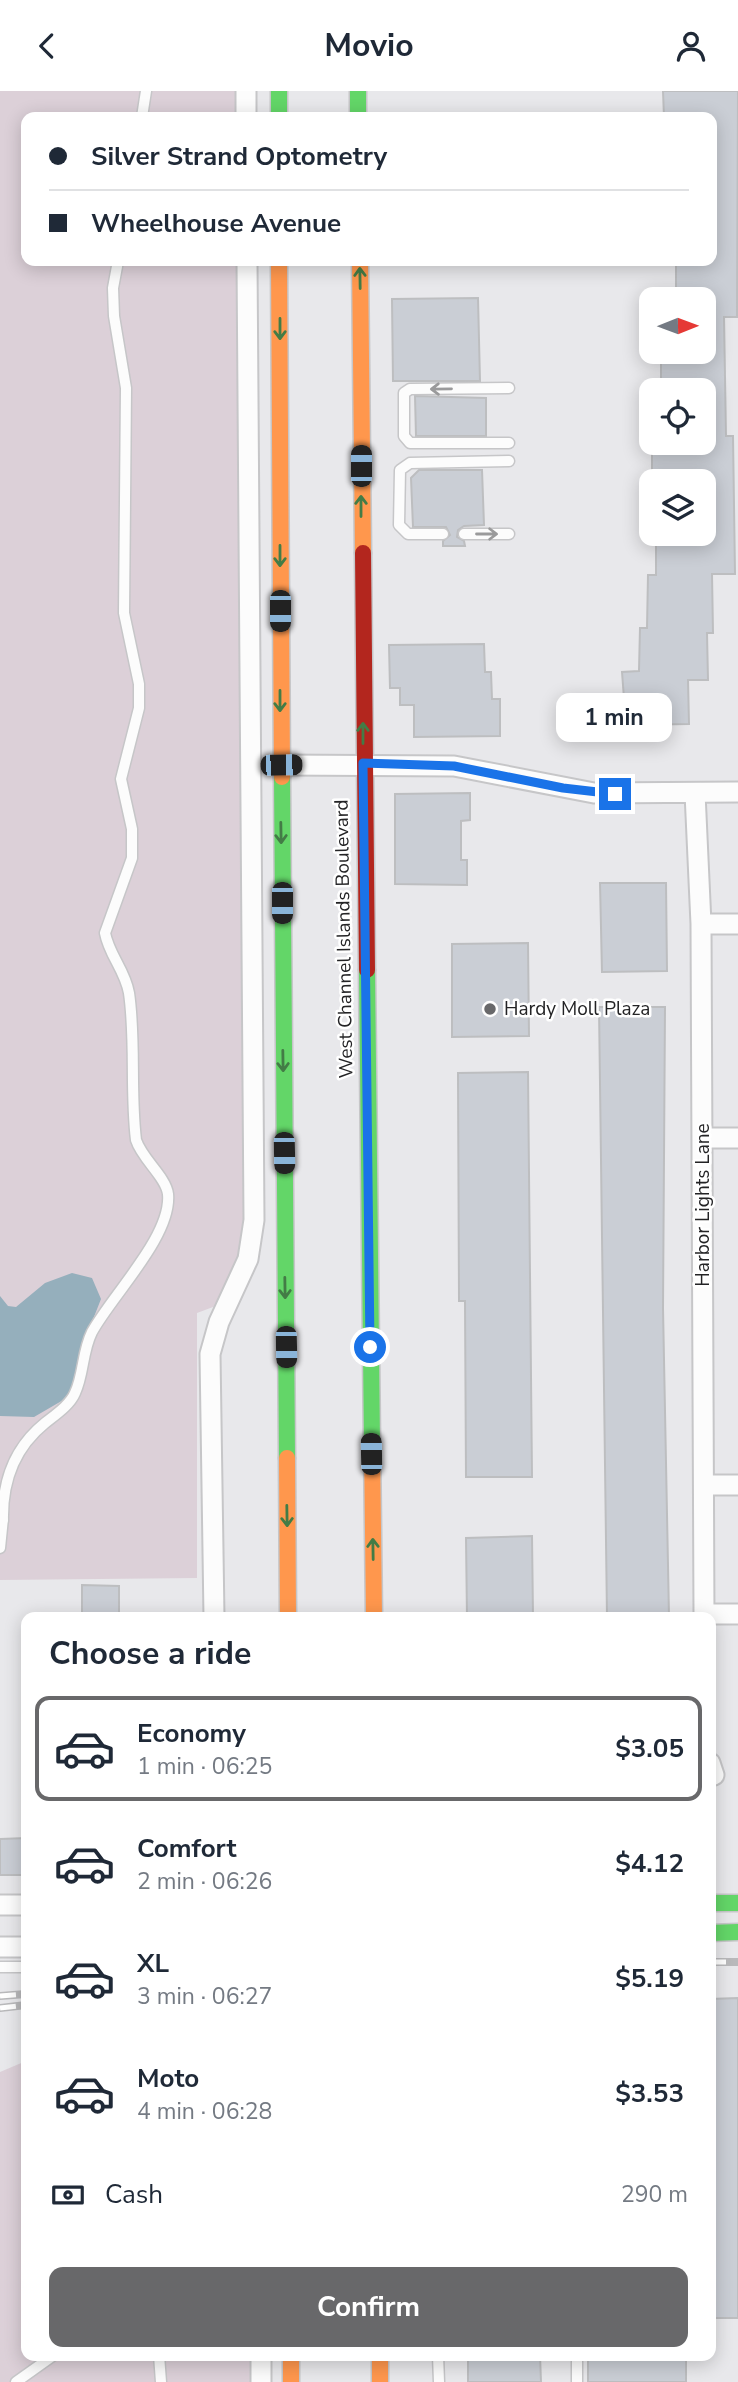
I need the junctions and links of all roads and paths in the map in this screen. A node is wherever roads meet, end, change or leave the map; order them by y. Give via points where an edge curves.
1 (146, 91) edge
2 (246, 91) edge
3 (279, 91) edge
4 (358, 91) edge
5 (143, 112) edge
6 (246, 112) edge
7 (279, 112) edge
8 (358, 112) edge
9 (117, 266) edge
10 (247, 266) edge
11 (279, 266) edge
12 (360, 266) edge
13 (509, 388) dead end
14 (509, 443) dead end
15 (509, 461) dead end
16 (443, 534) dead end
17 (464, 534) dead end
18 (509, 534) dead end
19 (363, 763) junction
20 (281, 765) junction
21 (738, 792) edge
22 (695, 793) junction
23 (701, 924) junction
24 (738, 924) edge
25 (703, 1138) junction
26 (738, 1138) edge
27 (11, 1470) junction
28 (705, 1485) junction
29 (738, 1485) edge
30 (0, 1490) edge
31 (0, 1504) edge
32 (3, 1521) junction
33 (0, 1548) edge
34 (214, 1612) edge
35 (288, 1612) edge
36 (374, 1612) edge
37 (704, 1612) edge
38 (738, 1614) edge
39 (716, 1615) edge
40 (716, 1903) edge
41 (738, 1903) edge
42 (0, 1905) edge
43 (21, 1905) edge
44 (738, 1932) edge
45 (716, 1933) edge
46 (0, 1947) edge
47 (21, 1947) edge
48 (0, 1967) edge
49 (21, 1967) edge
50 (46, 2361) edge
51 (159, 2361) edge
52 (261, 2361) edge
53 (291, 2361) edge
54 (380, 2361) edge
55 (438, 2361) edge
56 (577, 2361) edge
57 (16, 2382) edge
58 (161, 2382) edge
59 (261, 2382) edge
60 (291, 2382) edge
61 (380, 2382) edge
62 (439, 2382) edge
63 (577, 2382) edge

1 - 5 lane
2 - 6 street
3 - 7 main road
4 - 8 main road
9 - 27 lane via 114,316 126,388 124,613 139,684 139,708 121,779 132,829 132,858 105,933 123,968 130,997 136,1140 168,1194 154,1242 86,1345 75,1395 26,1440
10 - 34 street via 254,1220 248,1259 219,1322 210,1354
11 -> 20 main road
19 -> 12 main road, West Channel Islands Boulevard
13 -> 14 lane via 410,389 404,393 404,436 410,443
15 - 16 lane via 410,463 400,470 399,525 408,534
17 -> 18 lane
19 - 20 street
19 - 22 street via 454,766 594,793
36 -> 19 main road, West Channel Islands Boulevard
20 -> 35 main road
21 - 22 street
22 - 23 street, Harbor Lights Lane
23 - 24 street
23 - 25 street, Harbor Lights Lane
25 - 26 street
25 - 28 street, Harbor Lights Lane
27 - 30 lane
27 - 32 lane via 3,1493
28 - 29 street
28 - 37 street, Harbor Lights Lane
31 - 32 lane
32 - 33 lane
38 - 39 street
40 - 41 main road
42 - 43 street
44 - 45 main road
46 - 47 street
48 - 49 lane
50 - 57 lane
51 - 58 lane
52 - 59 street
53 - 60 main road
54 - 61 main road
55 - 62 lane
56 - 63 lane

